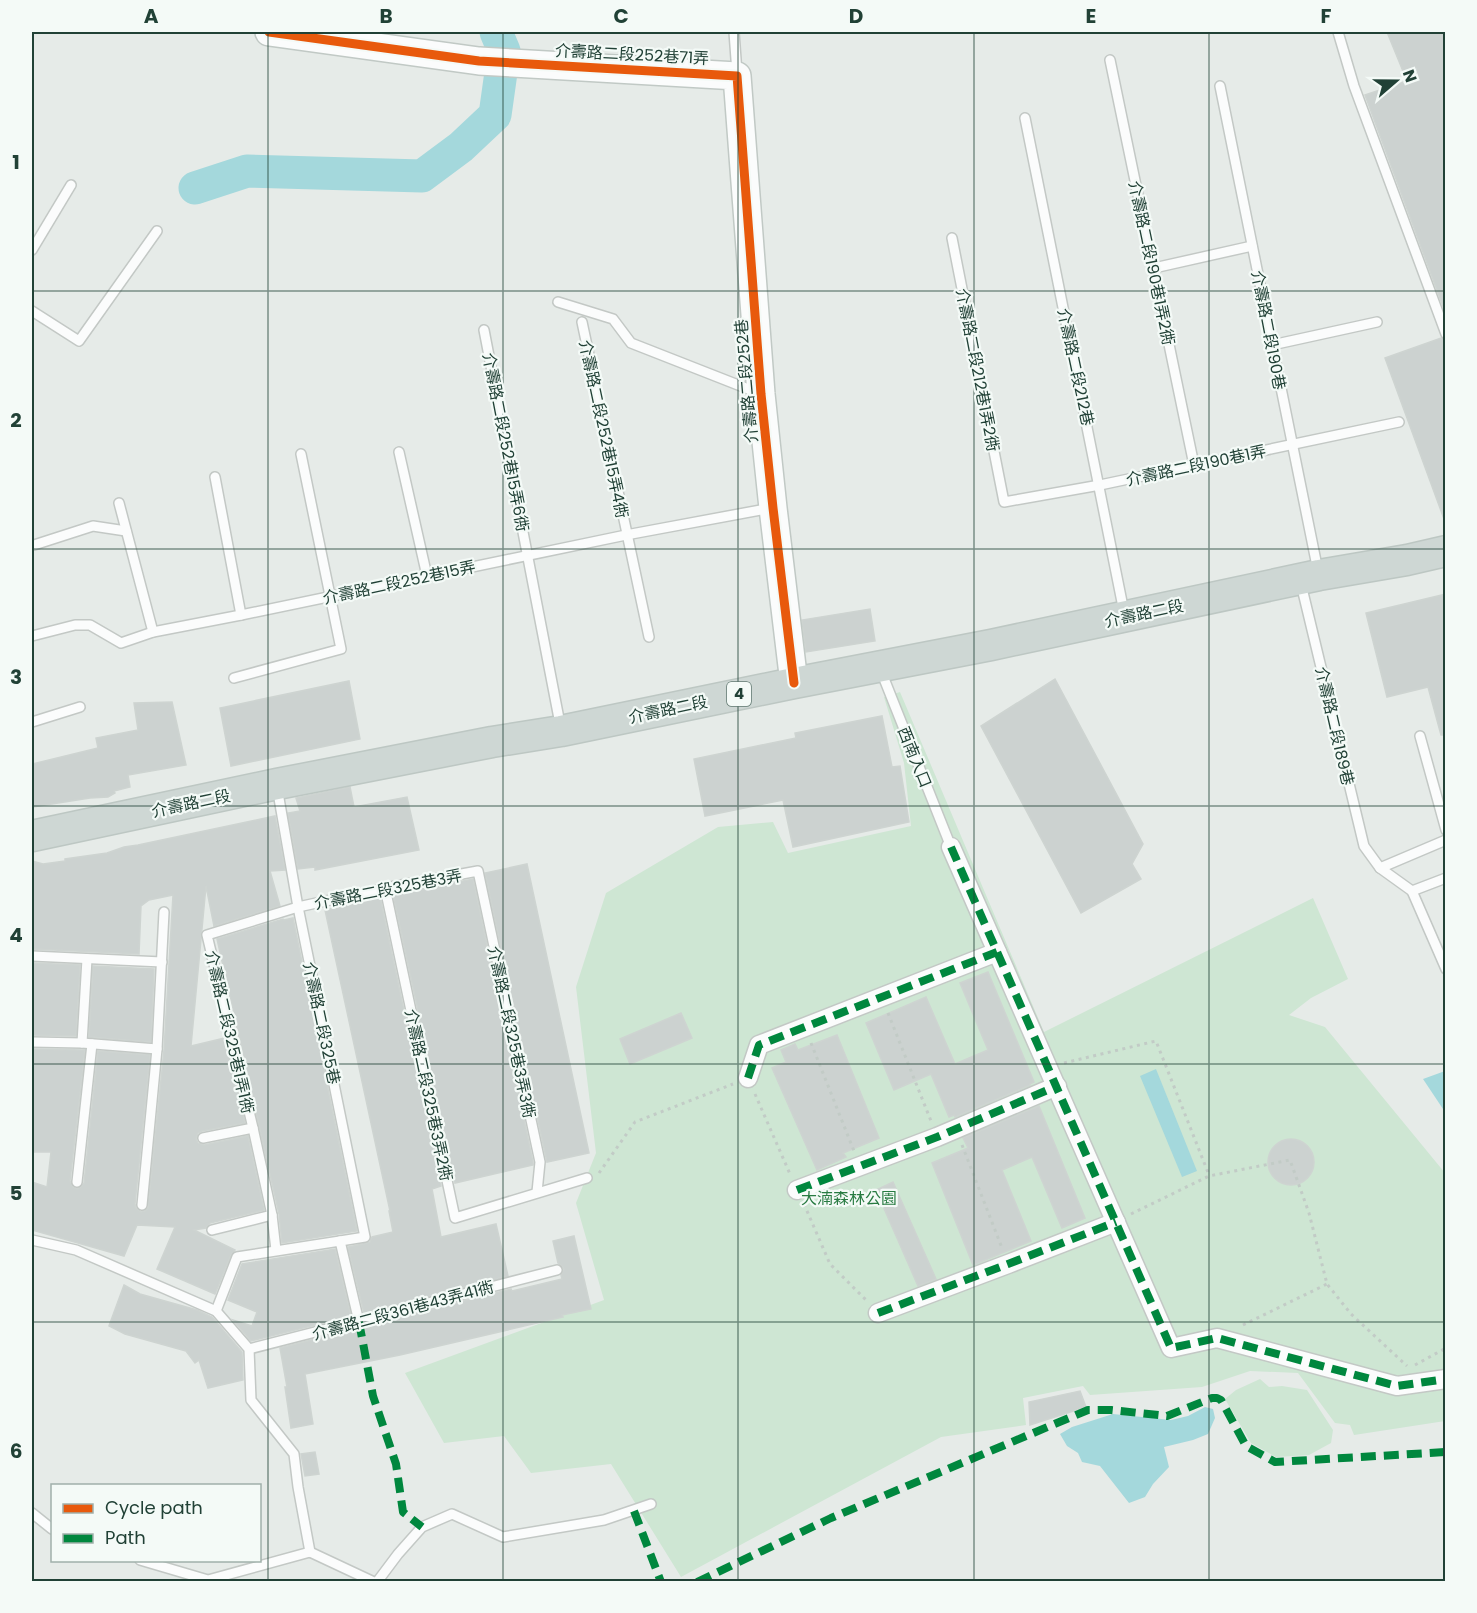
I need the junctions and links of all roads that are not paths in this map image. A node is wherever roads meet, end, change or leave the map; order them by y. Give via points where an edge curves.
1 (270, 32) edge
2 (734, 32) edge
3 (1338, 32) edge
4 (1110, 60) dead end
5 (737, 76) junction
6 (1220, 86) dead end
7 (1025, 118) dead end
8 (71, 185) dead end
9 (158, 231) dead end
10 (952, 238) dead end
11 (1252, 246) junction
12 (32, 250) edge
13 (1154, 268) junction
14 (558, 302) dead end
15 (32, 311) edge
16 (582, 322) dead end
17 (1377, 322) dead end
18 (484, 330) dead end
19 (1446, 334) edge
20 (1272, 345) junction
21 (761, 394) junction
22 (1399, 422) dead end
23 (1292, 444) junction
24 (399, 452) dead end
25 (300, 454) dead end
26 (1194, 465) junction
27 (215, 477) dead end
28 (1100, 485) junction
29 (1004, 502) joint
30 (119, 503) dead end
31 (773, 508) junction
32 (126, 531) junction
33 (626, 535) junction
34 (34, 545) dead end
35 (1446, 551) edge
36 (528, 555) junction
37 (427, 576) junction
38 (1310, 577) junction
39 (330, 596) junction
40 (241, 615) junction
41 (1125, 617) junction
42 (153, 632) junction
43 (32, 636) edge
44 (649, 637) dead end
45 (879, 667) junction
46 (234, 678) dead end
47 (794, 683) junction
48 (80, 707) dead end
49 (32, 722) edge
50 (561, 730) junction
51 (1420, 736) dead end
52 (277, 784) junction
53 (1446, 830) edge
54 (34, 833) edge
55 (1446, 840) edge
56 (951, 847) joint
57 (1380, 868) junction
58 (478, 871) joint
59 (1446, 878) edge
60 (385, 888) junction
61 (1412, 891) junction
62 (298, 907) junction
63 (164, 912) dead end
64 (207, 935) joint
65 (998, 952) junction
66 (32, 956) edge
67 (87, 958) junction
68 (162, 962) junction
69 (1446, 969) edge
70 (32, 1042) edge
71 (87, 1044) junction
72 (158, 1049) junction
73 (748, 1078) road end
74 (1057, 1086) junction
75 (253, 1128) junction
76 (203, 1138) dead end
77 (586, 1178) road end
78 (77, 1182) dead end
79 (797, 1190) road end
80 (537, 1192) junction
81 (142, 1204) dead end
82 (272, 1215) junction
83 (1116, 1222) junction
84 (212, 1230) dead end
85 (32, 1240) edge
86 (340, 1241) junction
87 (276, 1250) junction
88 (558, 1270) dead end
89 (216, 1311) junction
90 (878, 1312) road end
91 (358, 1322) junction
92 (249, 1349) junction
93 (1446, 1379) edge
94 (651, 1504) dead end
95 (32, 1513) edge
96 (51, 1528) edge
97 (310, 1552) junction
98 (147, 1562) edge
99 (376, 1581) edge

1 - 5 street, 介壽路二段252巷71弄 via 479,61
2 - 5 lane
3 - 19 lane via 1354,86
4 - 13 lane, 介壽路二段190巷1弄2衖
5 - 21 street, 介壽路二段252巷
6 - 11 lane, 介壽路二段190巷
7 - 28 lane, 介壽路二段212巷
8 - 12 lane
9 - 15 lane via 79,341
10 - 29 lane, 介壽路二段212巷1弄2衖
11 - 13 lane
11 - 20 lane, 介壽路二段190巷
13 - 26 lane, 介壽路二段190巷1弄2衖
14 - 21 lane via 613,319 631,343
16 - 33 lane, 介壽路二段252巷15弄4衖
17 - 20 lane
18 - 36 lane, 介壽路二段252巷15弄6衖
20 - 23 lane, 介壽路二段190巷
21 - 31 street, 介壽路二段252巷
22 - 23 lane, 介壽路二段190巷1弄
23 - 26 lane, 介壽路二段190巷1弄
23 - 38 lane, 介壽路二段190巷
24 - 37 lane
25 - 39 lane
26 - 28 lane, 介壽路二段190巷1弄
27 - 40 lane
28 - 29 lane, 介壽路二段190巷1弄
28 - 41 lane, 介壽路二段212巷
30 - 32 lane
31 - 33 lane, 介壽路二段252巷15弄
31 - 47 street, 介壽路二段252巷
32 - 34 lane via 93,526
32 - 42 lane
33 - 36 lane, 介壽路二段252巷15弄
33 - 44 lane, 介壽路二段252巷15弄4衖
35 - 38 main road, 介壽路二段 / 4
36 - 37 lane, 介壽路二段252巷15弄
36 - 50 lane, 介壽路二段252巷15弄6衖
37 - 39 lane, 介壽路二段252巷15弄
38 - 41 main road, 介壽路二段 / 4
38 - 57 lane, 介壽路二段189巷 via 1364,846
39 - 40 lane, 介壽路二段252巷15弄
39 - 46 lane via 341,649
40 - 42 lane, 介壽路二段252巷15弄
41 - 45 main road, 介壽路二段 / 4
42 - 43 lane, 介壽路二段252巷15弄 via 121,643 90,625
45 - 47 main road, 介壽路二段 / 4
45 - 56 lane, 西南入口
47 - 50 main road, 介壽路二段 / 4
48 - 49 lane
50 - 52 main road, 介壽路二段 / 4
51 - 53 lane
52 - 54 main road, 介壽路二段 / 4
52 - 62 lane, 介壽路二段325巷
55 - 57 lane
56 - 65 street
57 - 61 lane
58 - 60 lane, 介壽路二段325巷3弄
58 - 80 lane, 介壽路二段325巷3弄3衖 via 540,1162
59 - 61 lane
60 - 62 lane, 介壽路二段325巷3弄
60 - 80 lane, 介壽路二段325巷3弄2衖 via 456,1218
61 - 69 lane
62 - 64 lane, 介壽路二段325巷3弄
62 - 86 lane, 介壽路二段325巷 via 365,1237
63 - 68 lane
64 - 75 lane, 介壽路二段325巷1弄1衖
65 - 73 street via 759,1045
65 - 74 street
66 - 67 lane
67 - 68 lane
67 - 71 lane
68 - 72 lane
70 - 71 lane
71 - 72 lane
71 - 78 lane
72 - 81 lane
74 - 79 street via 956,1130
74 - 83 street
75 - 76 lane, 介壽路二段325巷1弄1衖
75 - 82 lane, 介壽路二段325巷1弄1衖
77 - 80 lane
82 - 84 lane
82 - 87 lane, 介壽路二段325巷1弄1衖
83 - 90 street
83 - 93 street via 1171,1348 1217,1338 1397,1386
85 - 89 lane via 76,1250
86 - 87 lane
86 - 91 lane
87 - 89 lane via 237,1257
88 - 91 lane, 介壽路二段361巷43弄41衖
89 - 92 lane
91 - 92 lane, 介壽路二段361巷43弄41衖
92 - 97 lane via 251,1400 294,1454
94 - 99 lane via 604,1520 503,1537 452,1514 422,1527
95 - 96 lane
97 - 98 lane via 208,1580
97 - 99 lane

